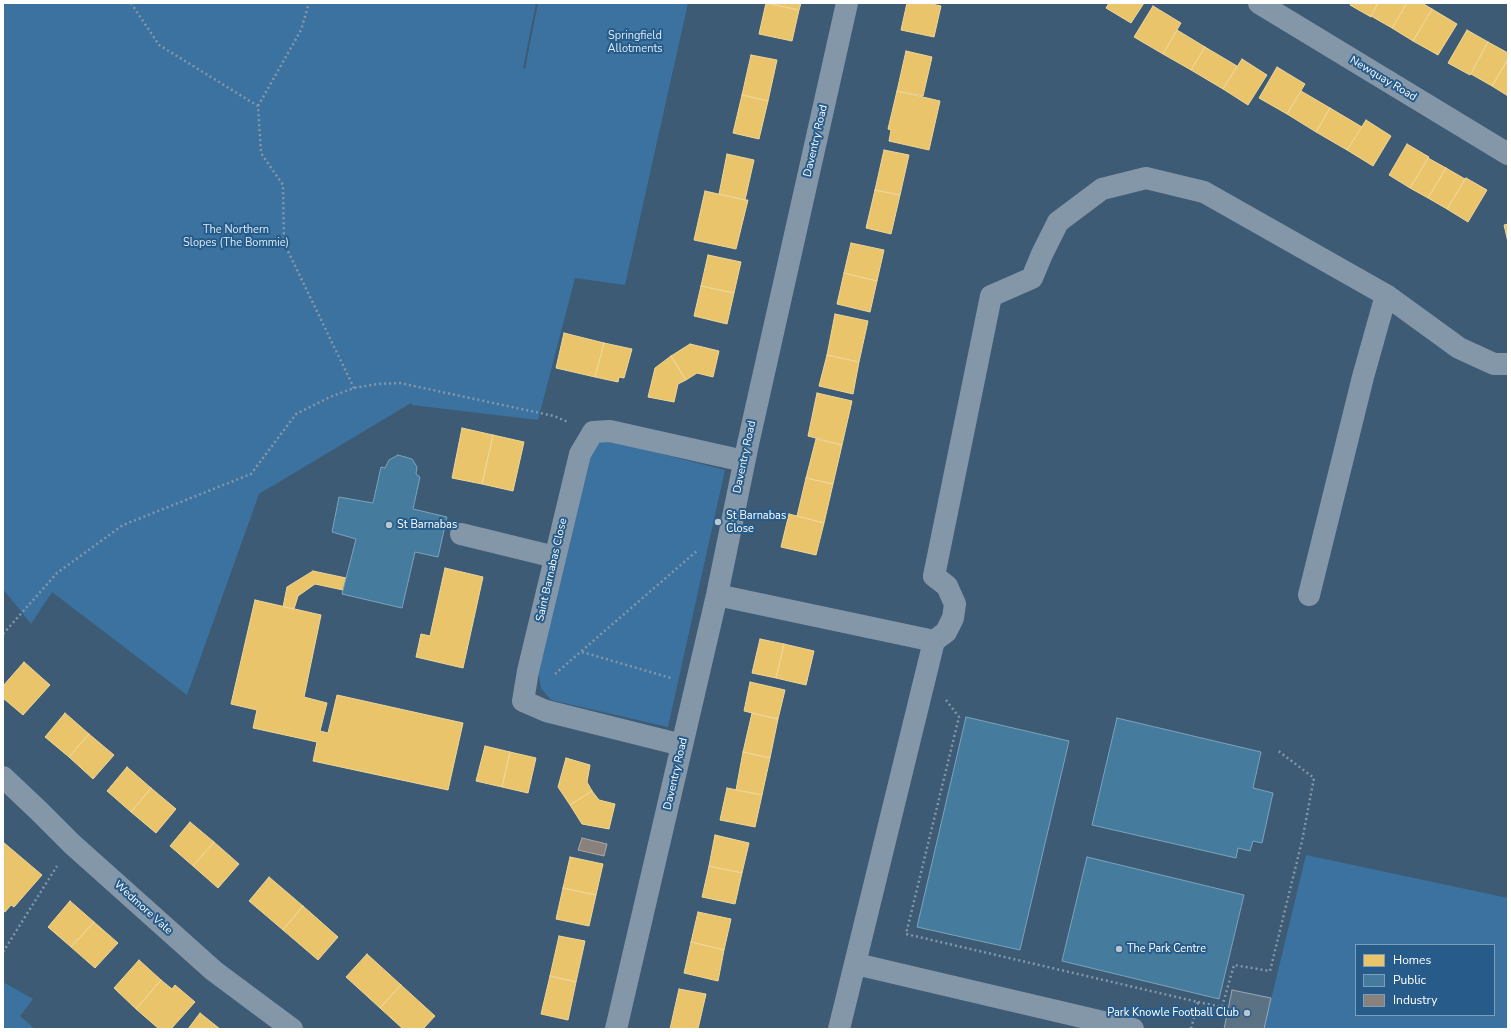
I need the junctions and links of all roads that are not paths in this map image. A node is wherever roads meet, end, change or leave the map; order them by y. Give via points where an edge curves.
1 (848, 3) edge
2 (1259, 3) edge
3 (1508, 154) edge
4 (1386, 295) junction
5 (1508, 364) edge
6 (744, 462) junction
7 (461, 534) dead end
8 (555, 557) junction
9 (1309, 594) dead end
10 (717, 595) junction
11 (934, 641) junction
12 (682, 745) junction
13 (3, 777) edge
14 (856, 964) junction
15 (292, 1029) edge
16 (616, 1029) edge
17 (839, 1029) edge
18 (1133, 1029) edge

1 - 6 street, Daventry Road
2 - 3 street, Newquay Road
4 - 5 street via 1459,348 1494,364
4 - 9 street
4 - 11 street via 1204,192 1146,178 1102,190 1058,222 1032,278 990,296 934,576 947,586 954,604 953,618 946,632
6 - 8 street, Saint Barnabas Close via 610,431 593,432 580,454
6 - 10 street, Daventry Road
7 - 8 street
8 - 12 street, Saint Barnabas Close via 523,701 546,711
10 - 11 street
10 - 12 street, Daventry Road
11 - 14 street
12 - 16 street, Daventry Road
13 - 15 street, Wedmore Vale via 72,844 214,970
14 - 17 street
14 - 18 street

